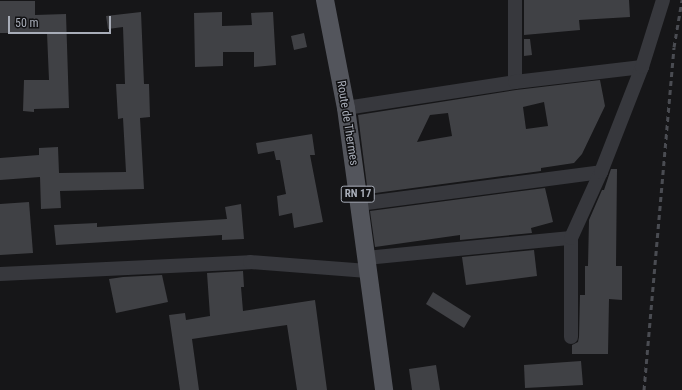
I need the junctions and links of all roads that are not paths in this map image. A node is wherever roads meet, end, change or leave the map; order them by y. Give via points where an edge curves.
1 (324, 0) edge
2 (515, 0) edge
3 (663, 0) edge
4 (642, 67) junction
5 (515, 82) junction
6 (346, 108) junction
7 (601, 172) junction
8 (359, 204) junction
9 (571, 238) junction
10 (367, 265) junction
11 (0, 274) edge
12 (571, 337) dead end
13 (384, 390) edge

1 - 6 main road, Route de Thermes / RN 17
2 - 5 street
3 - 4 street
4 - 5 street
4 - 7 street
5 - 6 street
6 - 8 main road, Route de Thermes / RN 17
7 - 8 street
7 - 9 street
8 - 10 main road, Route de Thermes / RN 17
9 - 10 street
9 - 12 street
10 - 11 street via 250,262
10 - 13 main road, Route de Thermes / RN 17

